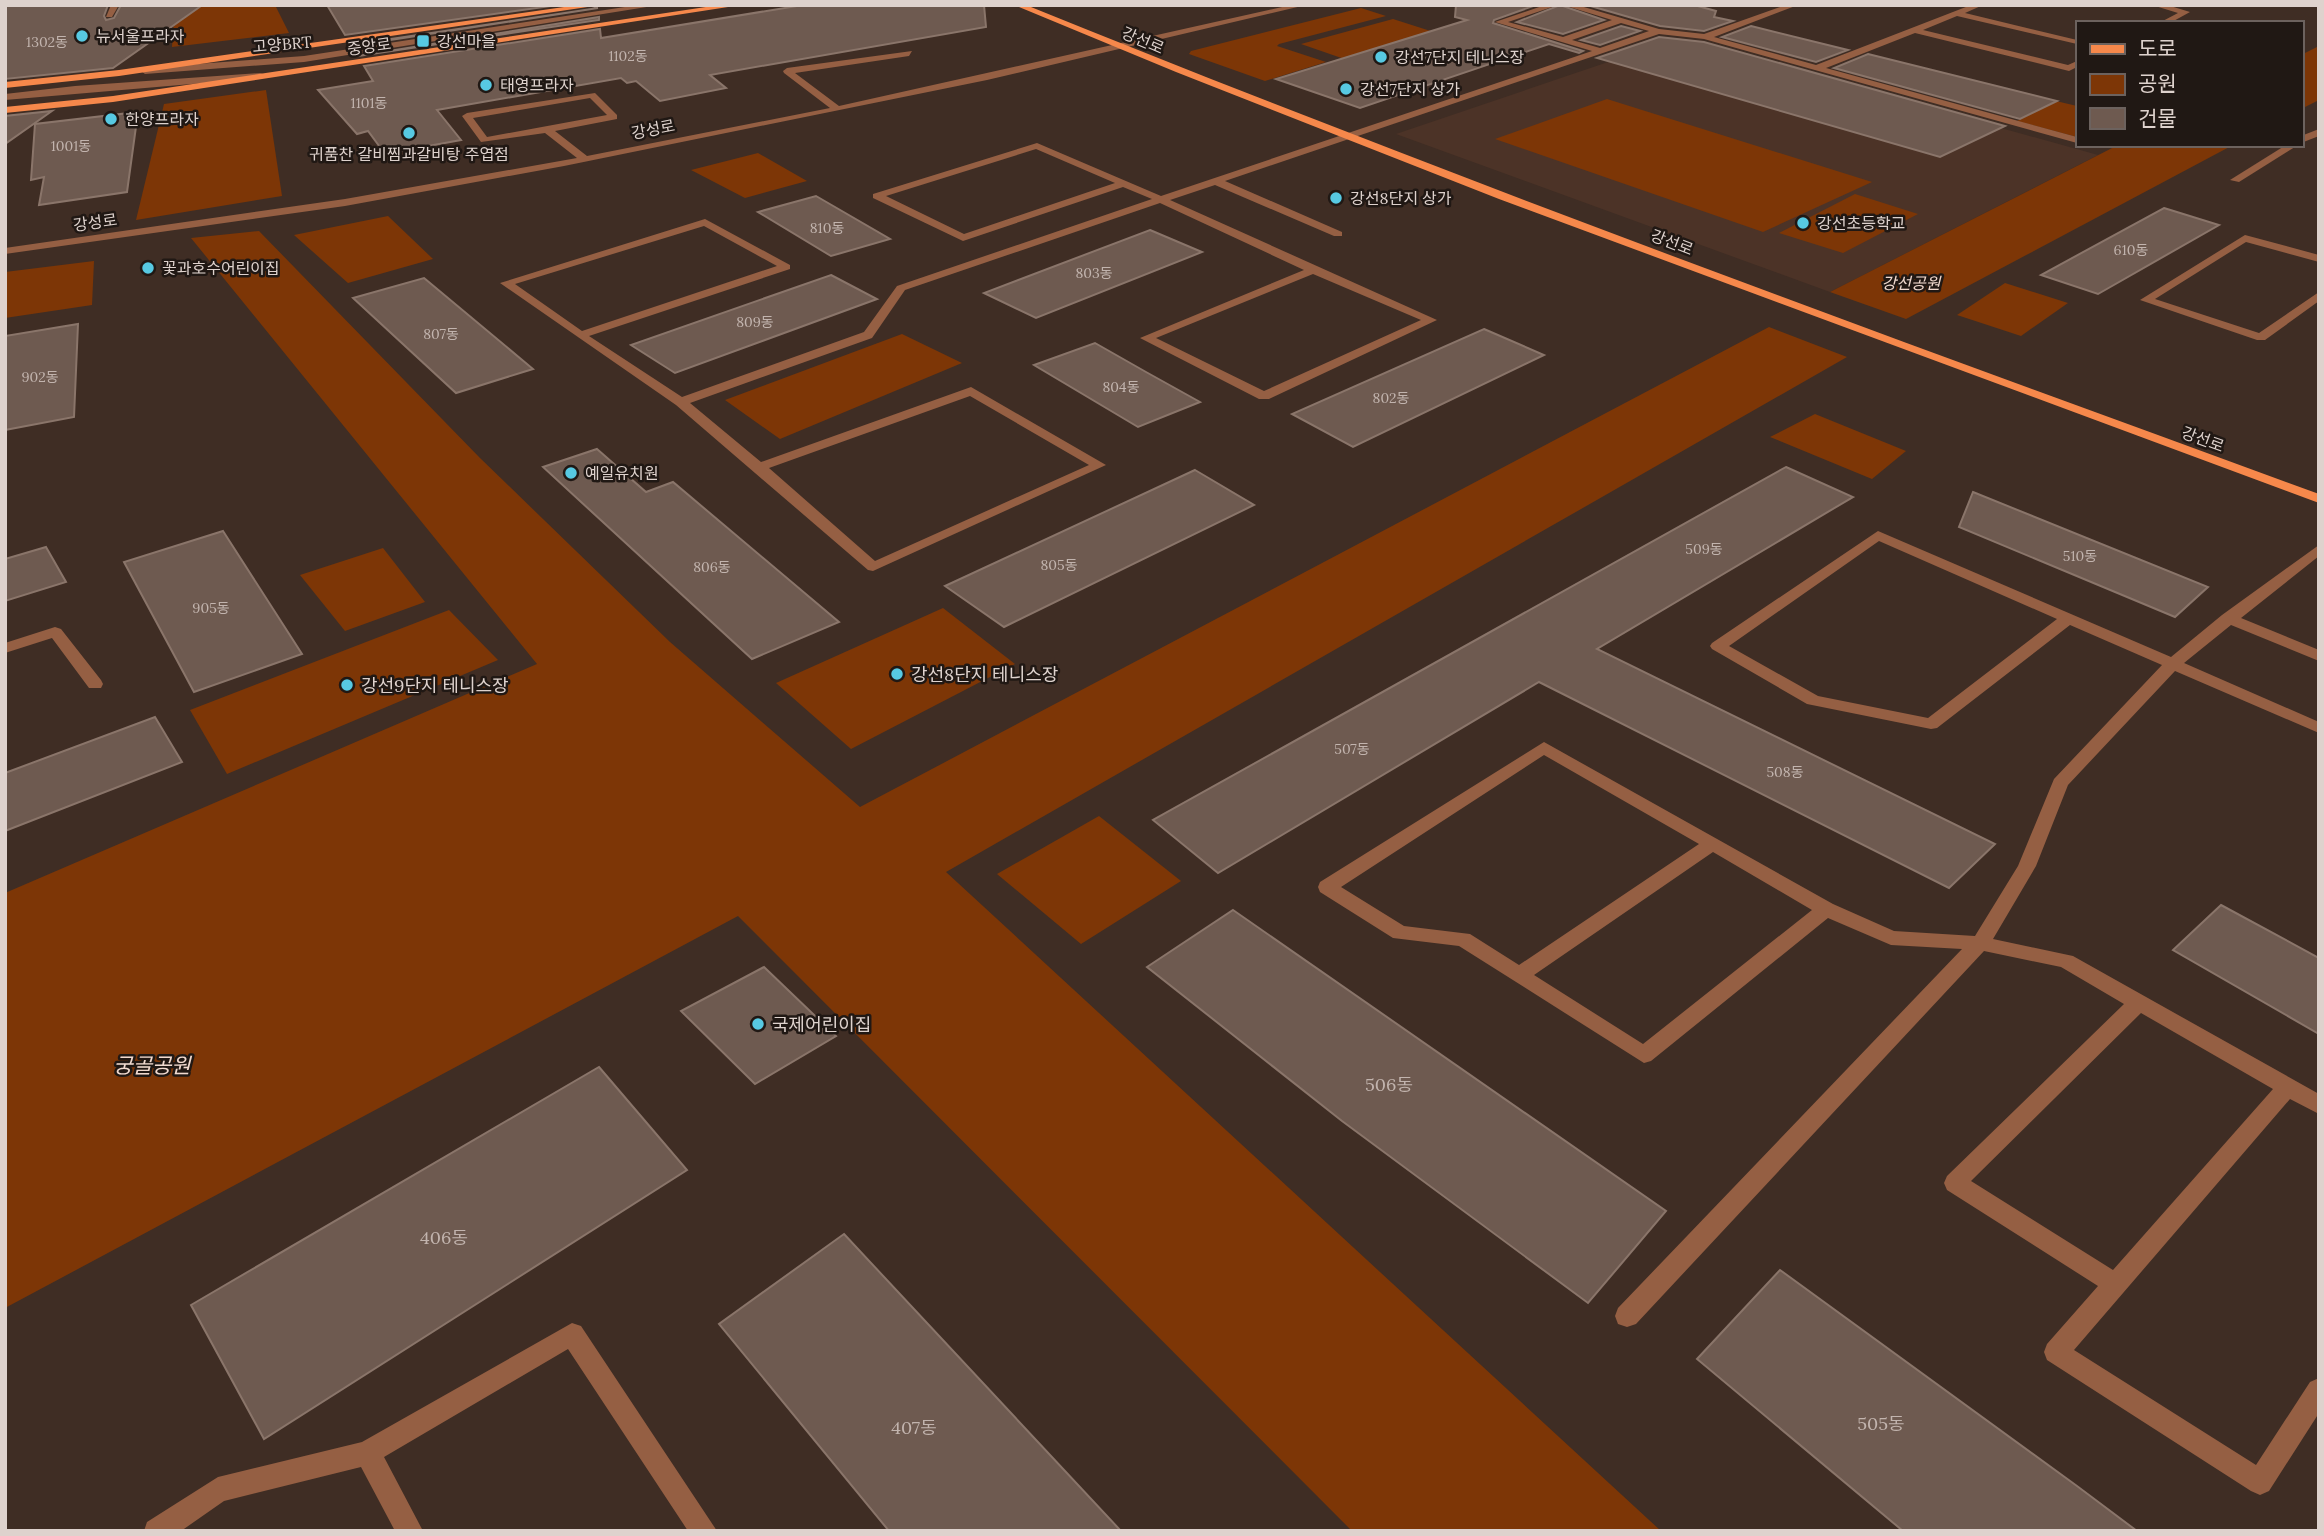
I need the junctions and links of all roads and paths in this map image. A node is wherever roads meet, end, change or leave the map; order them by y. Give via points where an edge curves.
1 (115, 5) edge
2 (597, 5) edge
3 (654, 5) edge
4 (737, 5) edge
5 (1018, 5) edge
6 (1302, 5) edge
7 (1554, 5) edge
8 (1567, 5) edge
9 (1979, 5) edge
10 (2156, 5) edge
11 (1789, 6) edge
12 (1957, 14) junction
13 (109, 15) dead end
14 (1621, 20) junction
15 (2167, 21) edge
16 (1914, 30) junction
17 (1658, 31) junction
18 (1705, 37) junction
19 (1563, 40) junction
20 (2076, 42) edge
21 (1122, 48) junction
22 (1599, 50) junction
23 (909, 53) dead end
24 (2076, 64) edge
25 (1817, 68) junction
26 (119, 72) junction
27 (275, 75) junction
28 (5, 85) edge
29 (5, 97) edge
30 (836, 108) junction
31 (5, 110) edge
32 (547, 130) junction
33 (1348, 138) junction
34 (2076, 140) edge
35 (2289, 147) edge
36 (584, 159) junction
37 (2235, 180) dead end
38 (1215, 181) junction
39 (1125, 183) junction
40 (1161, 199) junction
41 (1338, 234) dead end
42 (5, 251) edge
43 (2319, 259) edge
44 (1313, 270) junction
45 (2319, 295) edge
46 (580, 335) junction
47 (681, 402) junction
48 (759, 467) junction
49 (2319, 499) edge
50 (2319, 549) edge
51 (2228, 618) junction
52 (2067, 619) junction
53 (5, 648) edge
54 (2319, 656) edge
55 (2173, 663) junction
56 (95, 684) dead end
57 (2319, 727) edge
58 (1712, 844) junction
59 (1826, 909) junction
60 (1980, 943) junction
61 (1519, 975) junction
62 (2139, 1002) junction
63 (2287, 1087) junction
64 (2319, 1105) edge
65 (2115, 1284) junction
66 (1627, 1316) dead end
67 (2319, 1390) edge
68 (367, 1453) junction
69 (157, 1531) edge
70 (410, 1531) edge
71 (704, 1531) edge

1 - 13 street
2 - 26 main road, 중앙로
3 - 26 street, 고양BRT via 304,59
4 - 27 main road, 중앙로
5 - 21 main road, 강선로
6 - 21 street, 강성로
7 - 19 street via 1499,22
8 - 14 street
9 - 12 street
10 - 15 street via 2186,12
11 - 18 street
12 - 16 street
12 - 20 street
14 - 17 street
14 - 19 street
16 - 24 street via 2069,68
16 - 25 street
17 - 18 street
17 - 22 street
18 - 25 street
19 - 22 street
21 - 30 street, 강성로
21 - 33 main road, 강선로
22 - 33 street
23 - 30 street via 787,71
25 - 34 street
26 - 28 main road, 중앙로
27 - 29 street, 고양BRT
27 - 31 main road, 중앙로
30 - 36 street, 강성로
32 - 32 street via 614,117 592,95 467,116 484,140
32 - 36 street
33 - 38 street
33 - 49 main road, 강선로
35 - 37 street
36 - 42 street, 강성로 via 430,188
38 - 40 street
38 - 41 street
39 - 39 street via 1037,146 877,196 963,238
39 - 40 street
40 - 44 street
40 - 47 street via 901,288 868,335
43 - 45 street via 2245,238 2146,299 2261,337
44 - 44 street via 1198,317 1146,338 1264,396 1431,320
46 - 46 street via 683,301 786,267 705,222 506,283
46 - 47 street
47 - 48 street
48 - 48 street via 873,567 1099,465 971,391
50 - 51 street
51 - 54 street
51 - 55 street
52 - 52 street via 1878,535 1718,646 1813,700 1931,724
52 - 55 street
53 - 56 street via 55,632
55 - 57 street
55 - 60 street via 2060,783 2027,866
58 - 59 street
58 - 61 street
58 - 61 street via 1544,747 1327,887 1400,933 1464,939
59 - 60 street via 1891,938
59 - 61 street via 1643,1055
60 - 62 street via 2066,961
60 - 66 street
62 - 63 street
62 - 65 street via 1955,1182
63 - 64 street
63 - 65 street
65 - 67 street via 2056,1352 2260,1482
68 - 69 street via 218,1490
68 - 70 street
68 - 71 street via 572,1334

